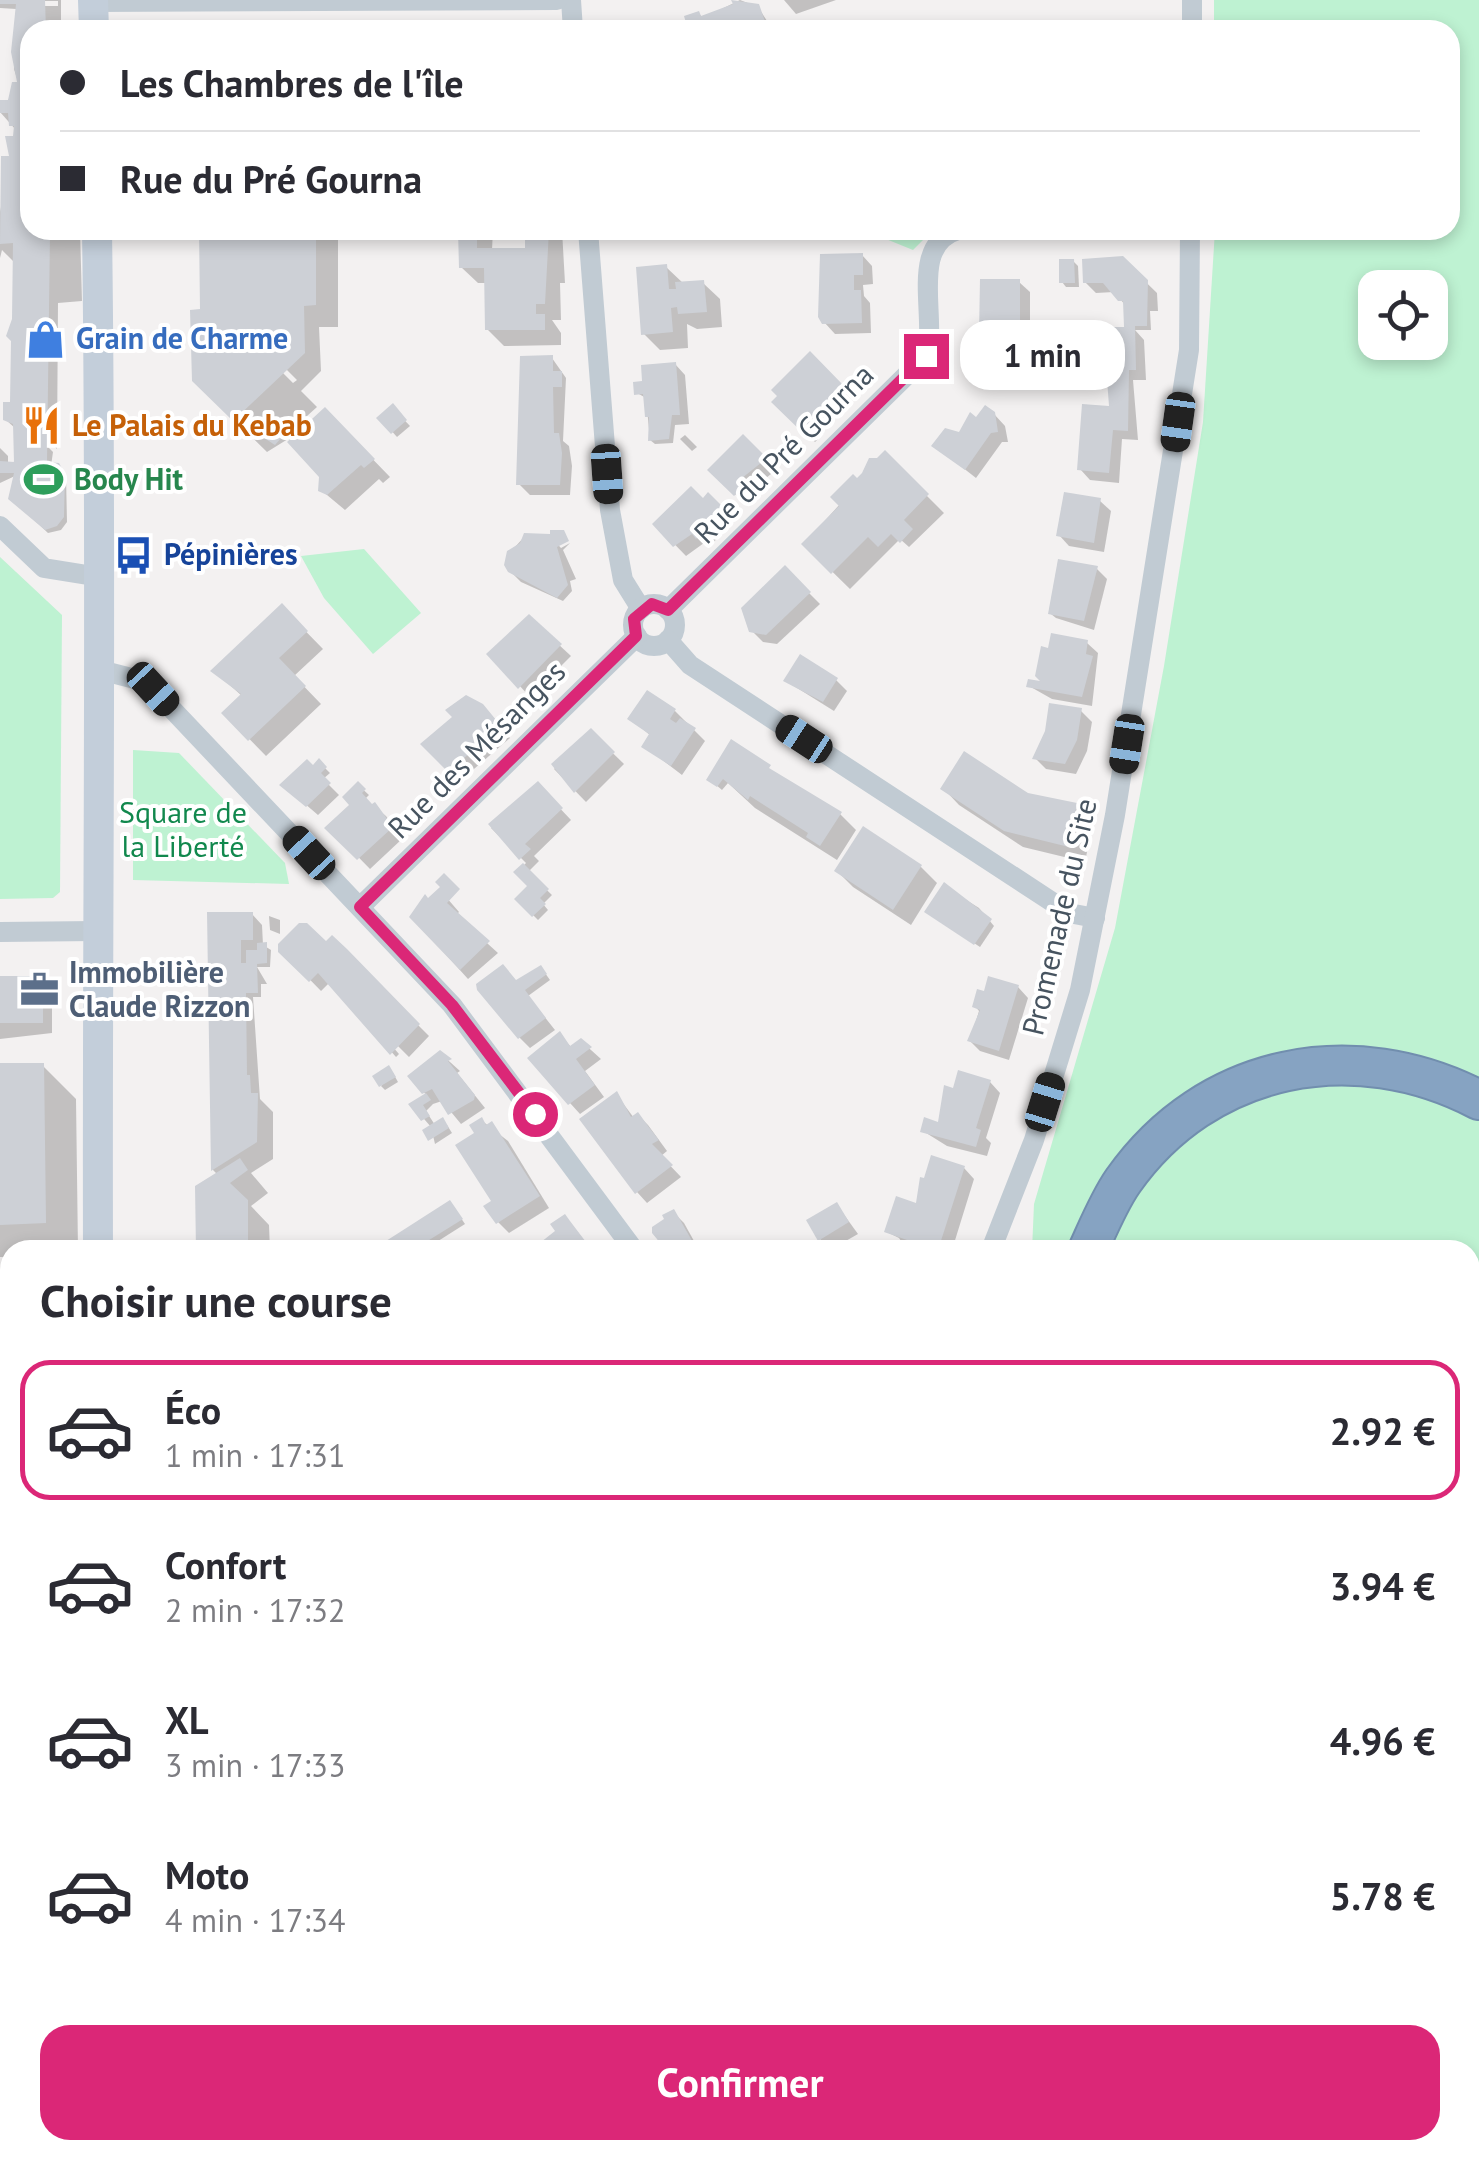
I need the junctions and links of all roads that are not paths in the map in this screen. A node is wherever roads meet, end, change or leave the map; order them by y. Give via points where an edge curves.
1 (557, 0) edge
2 (93, 11) edge
3 (96, 240) edge
4 (589, 240) edge
5 (940, 240) edge
6 (1190, 240) edge
7 (0, 526) edge
8 (100, 577) junction
9 (640, 609) junction
10 (668, 610) junction
11 (636, 636) junction
12 (668, 640) junction
13 (100, 670) junction
14 (360, 907) junction
15 (1095, 918) junction
16 (0, 932) edge
17 (96, 932) junction
18 (1479, 1100) edge
19 (98, 1240) edge
20 (627, 1240) edge
21 (996, 1240) edge
22 (1093, 1240) edge

1 - 2 street
3 - 8 main road
4 - 9 street via 610,510 623,580
5 - 10 street, Rue du Pré Gourna via 930,253 926,356
6 - 15 street, Promenade du Site via 1189,350
7 - 8 street via 44,568
8 - 13 main road
9 - 10 street via 652,604
9 - 11 street
10 - 12 street via 674,622
11 - 12 street via 652,646
11 - 14 street, Rue des Mésanges
12 - 15 street via 690,665 1069,913
13 - 14 street via 153,689
13 - 17 main road
14 - 20 street via 452,1005
15 - 21 street, Promenade du Site via 1034,1140
16 - 17 street
17 - 19 main road
18 - 22 highway via 1389,1066 1324,1064 1262,1076 1187,1115 1123,1181

